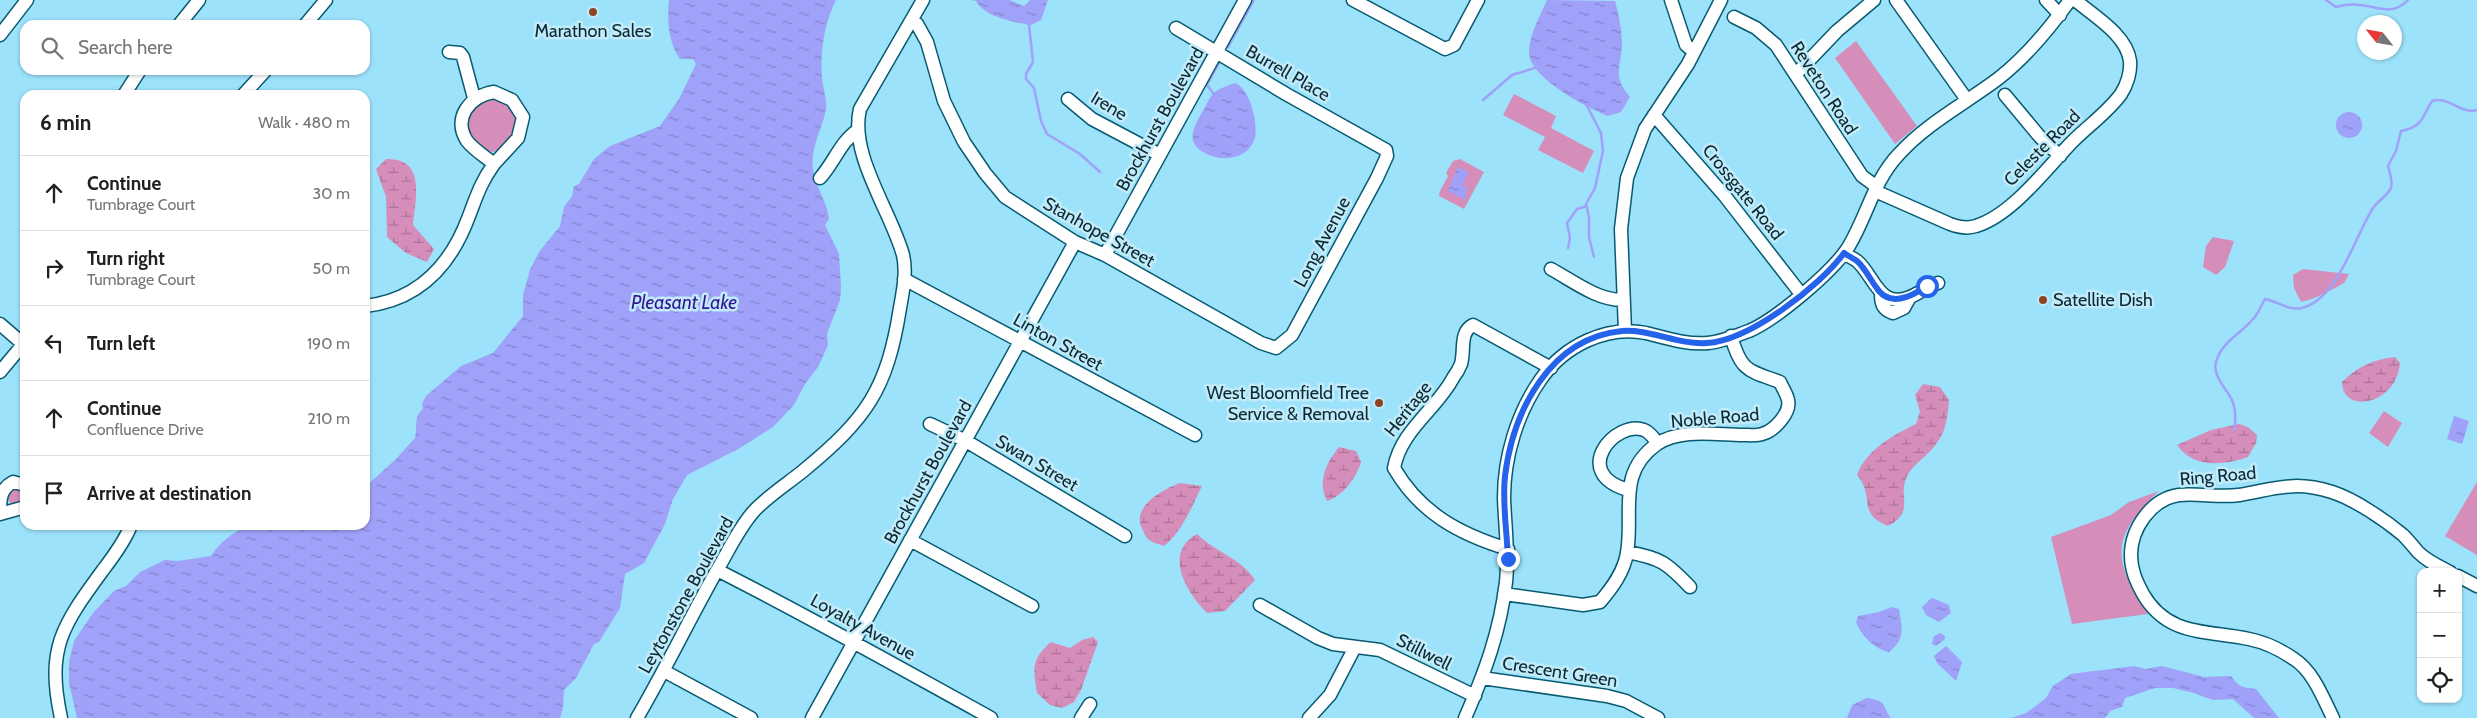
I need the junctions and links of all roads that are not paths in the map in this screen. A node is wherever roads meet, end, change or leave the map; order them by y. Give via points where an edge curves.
1 (198, 0) edge
2 (326, 0) edge
3 (923, 0) edge
4 (1245, 0) edge
5 (1353, 0) edge
6 (1478, 0) edge
7 (1671, 0) edge
8 (1721, 0) edge
9 (1874, 0) edge
10 (1896, 0) edge
11 (2046, 0) edge
12 (2070, 0) edge
13 (2076, 0) edge
14 (22, 2) edge
15 (2060, 14) junction
16 (1734, 17) dead end
17 (183, 20) edge
18 (309, 20) edge
19 (912, 21) junction
20 (1176, 28) dead end
21 (0, 35) edge
22 (449, 52) dead end
23 (1216, 52) junction
24 (1694, 52) junction
25 (1796, 74) junction
26 (137, 75) edge
27 (262, 75) edge
28 (127, 90) edge
29 (248, 90) edge
30 (2005, 95) dead end
31 (474, 98) junction
32 (1068, 99) dead end
33 (1967, 100) junction
34 (1654, 115) junction
35 (858, 130) junction
36 (1384, 148) joint
37 (1160, 155) junction
38 (2060, 156) junction
39 (494, 164) junction
40 (820, 178) dead end
41 (1876, 189) junction
42 (1075, 242) junction
43 (1844, 253) junction
44 (1105, 255) junction
45 (1551, 269) dead end
46 (904, 279) junction
47 (1938, 283) dead end
48 (1801, 294) junction
49 (1622, 300) junction
50 (370, 305) edge
51 (0, 324) edge
52 (1625, 331) junction
53 (1731, 336) junction
54 (20, 340) edge
55 (1020, 341) junction
56 (20, 348) edge
57 (1276, 348) joint
58 (1551, 368) junction
59 (0, 372) edge
60 (930, 424) dead end
61 (1195, 435) dead end
62 (966, 441) junction
63 (1658, 443) junction
64 (20, 484) edge
65 (1628, 490) junction
66 (20, 508) edge
67 (0, 514) edge
68 (128, 530) edge
69 (1125, 536) dead end
70 (910, 540) junction
71 (1508, 549) junction
72 (1627, 552) junction
73 (2442, 568) edge
74 (717, 570) junction
75 (2462, 578) edge
76 (2477, 586) edge
77 (1690, 587) dead end
78 (1504, 594) junction
79 (1260, 604) dead end
80 (1032, 606) dead end
81 (853, 643) junction
82 (1355, 647) junction
83 (664, 671) junction
84 (1482, 678) junction
85 (1475, 696) junction
86 (1090, 704) dead end
87 (61, 718) edge
88 (637, 718) edge
89 (751, 718) edge
90 (812, 718) edge
91 (991, 718) edge
92 (1081, 718) edge
93 (1308, 718) edge
94 (1465, 718) edge
95 (1658, 718) edge
96 (2333, 718) edge

1 - 17 street
2 - 18 street
3 - 19 street, Leytonstone Boulevard
4 - 23 street, Brockhurst Boulevard
5 - 6 street via 1448,49 1454,45
7 - 24 street via 1686,45
8 - 24 street
9 - 25 street via 1837,31
10 - 33 street
11 - 15 street
12 - 15 street
13 - 38 street, Celeste Road via 2117,36 2126,48 2130,62 2128,79 2121,94
14 - 21 street
15 - 33 street via 2020,59
16 - 25 street, Reveton Road via 1756,28 1776,45
19 - 35 street, Leytonstone Boulevard via 860,109
19 - 42 street, Stanhope Street via 927,42 952,121 985,173 1006,197
20 - 23 street, Burrell Place
22 - 31 street via 460,53 464,57
23 - 36 street, Burrell Place
23 - 37 street, Brockhurst Boulevard
24 - 34 street via 1680,79
25 - 41 street, Reveton Road via 1862,176
26 - 28 street
27 - 29 street
30 - 38 street
31 - 39 street via 463,114 463,134 468,143
31 - 39 street via 489,93 504,94 523,117 518,138
32 - 37 street, Irene via 1092,119
33 - 41 street via 1916,137 1884,172
34 - 48 street, Crossgate Road via 1719,189
34 - 49 street via 1635,154 1623,200
35 - 40 street via 846,138 830,168
35 - 46 street, Leytonstone Boulevard via 862,151 903,256
36 - 57 street, Long Avenue via 1387,156 1372,187 1292,335
37 - 44 street, Brockhurst Boulevard
38 - 41 street, Celeste Road via 2021,196 1988,221 1974,227 1950,224
39 - 50 street via 477,191 463,230 434,275 400,299
41 - 43 street
42 - 44 street, Stanhope Street
42 - 55 street, Brockhurst Boulevard
43 - 47 street via 1858,262 1881,294 1900,299
43 - 48 street via 1834,266
44 - 57 street, Stanhope Street via 1261,344
45 - 49 street via 1602,297
46 - 55 street, Linton Street
46 - 74 street, Leytonstone Boulevard via 894,340 883,380 869,406 839,440 754,511
48 - 53 street via 1751,330
49 - 52 street
51 - 54 street
52 - 53 street via 1709,343
52 - 58 street via 1592,339 1572,349
53 - 63 street, Noble Road via 1741,364 1780,382 1788,400 1786,412 1777,425 1762,435 1683,436
55 - 61 street, Linton Street
55 - 62 street, Brockhurst Boulevard
56 - 59 street
58 - 71 street via 1537,385 1522,413 1509,454 1504,498
58 - 71 street, Heritage via 1473,325 1465,333 1461,363 1452,380 1397,452 1394,468 1416,500 1462,531
60 - 62 street, Swan Street
62 - 69 street, Swan Street
62 - 70 street, Brockhurst Boulevard
63 - 65 street, Noble Road via 1638,463
63 - 65 street via 1644,430 1636,429 1616,435 1604,446 1600,461 1602,474 1613,486
64 - 67 street via 13,482 4,489
65 - 72 street, Noble Road
66 - 67 street
68 - 87 street via 60,637 55,658 55,683
70 - 80 street
70 - 81 street, Brockhurst Boulevard
71 - 78 street
72 - 77 street via 1661,561
72 - 78 street, Noble Road via 1620,575 1600,602 1583,605
73 - 96 street, Ring Road via 2419,553 2388,524 2333,493 2315,488 2281,486 2221,497 2178,496 2160,503 2144,516 2134,532 2132,572 2152,609 2176,626 2201,633 2250,639 2296,660 2313,680
74 - 81 street, Loyalty Avenue via 794,608
74 - 83 street, Leytonstone Boulevard
75 - 76 street
78 - 84 street via 1495,641
79 - 82 street, Stillwell via 1318,638
81 - 90 street, Brockhurst Boulevard
81 - 91 street, Loyalty Avenue
82 - 85 street, Stillwell via 1380,650
82 - 93 street via 1330,695
83 - 88 street, Leytonstone Boulevard
83 - 89 street
84 - 85 street
84 - 95 street, Crescent Green via 1607,696 1626,701
85 - 94 street
86 - 92 street

